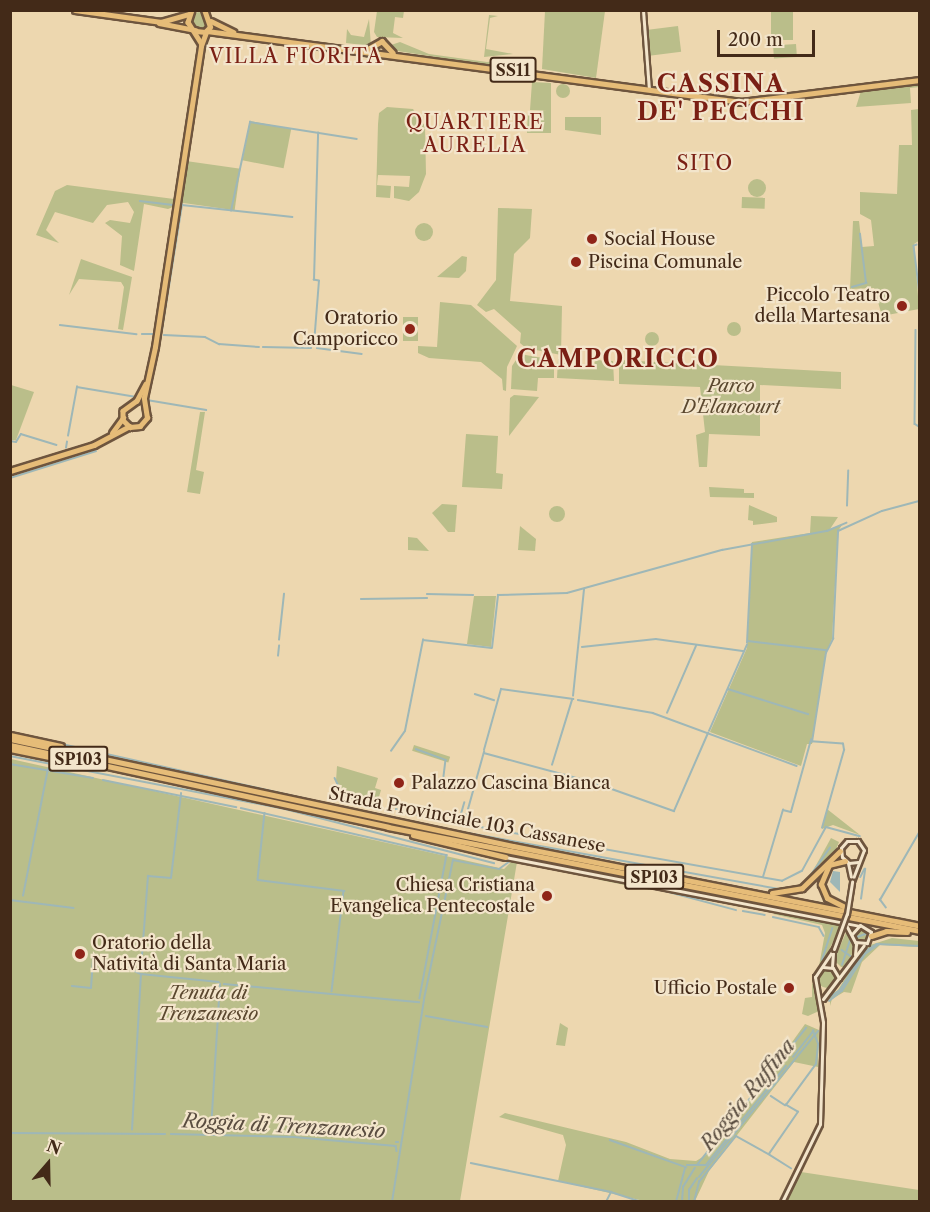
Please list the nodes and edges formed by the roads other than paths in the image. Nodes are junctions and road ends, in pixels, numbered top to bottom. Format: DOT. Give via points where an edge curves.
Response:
graph roads {
  1 [pos="75,10"];
  2 [pos="643,10"];
  3 [pos="205,11"];
  4 [pos="191,12"];
  5 [pos="144,20"];
  6 [pos="211,21"];
  7 [pos="195,30"];
  8 [pos="207,31"];
  9 [pos="245,34"];
  10 [pos="376,44"];
  11 [pos="201,46"];
  12 [pos="387,46"];
  13 [pos="364,51"];
  14 [pos="380,53"];
  15 [pos="395,55"];
  16 [pos="920,80"];
  17 [pos="649,89"];
  18 [pos="146,384"];
  19 [pos="135,403"];
  20 [pos="144,407"];
  21 [pos="123,418"];
  22 [pos="129,426"];
  23 [pos="106,439"];
  24 [pos="10,471"];
  25 [pos="10,737"];
  26 [pos="10,745"];
  27 [pos="10,750"];
  28 [pos="146,774"];
  29 [pos="388,826"];
  30 [pos="840,851"];
  31 [pos="505,857"];
  32 [pos="846,861"];
  33 [pos="858,862"];
  34 [pos="659,872"];
  35 [pos="852,881"];
  36 [pos="844,922"];
  37 [pos="920,925"];
  38 [pos="859,926"];
  39 [pos="920,933"];
  40 [pos="852,934"];
  41 [pos="871,936"];
  42 [pos="855,942"];
  43 [pos="865,944"];
  44 [pos="834,949"];
  45 [pos="855,957"];
  46 [pos="822,967"];
  47 [pos="847,968"];
  48 [pos="835,969"];
  49 [pos="838,980"];
  50 [pos="819,987"];
  51 [pos="830,990"];
  52 [pos="822,1004"];
  53 [pos="782,1202"];
  1 -- 5 [label="main road, SS11"];
  2 -- 17 [label="street"];
  3 -- 6 [label="main road"];
  4 -- 5 [label="main road, SS11" via="168,21"];
  4 -- 7 [label="main road, SS11" via="188,23"];
  5 -- 7 [label="main road, SS11"];
  6 -- 8 [label="main road"];
  6 -- 9 [label="main road, SS11"];
  7 -- 8 [label="main road, SS11"];
  7 -- 11 [label="main road"];
  8 -- 9 [label="main road, SS11"];
  8 -- 11 [label="main road"];
  9 -- 13 [label="main road, SS11"];
  10 -- 12 [label="main road" via="383,41"];
  10 -- 13 [label="main road"];
  10 -- 14 [label="main road"];
  11 -- 18 [label="main road"];
  12 -- 14 [label="main road"];
  12 -- 15 [label="main road"];
  13 -- 14 [label="main road, SS11"];
  14 -- 15 [label="main road, SS11"];
  15 -- 17 [label="main road, SS11"];
  16 -- 17 [label="main road, SS11" via="752,102"];
  18 -- 19 [label="main road"];
  18 -- 20 [label="main road"];
  19 -- 20 [label="main road"];
  19 -- 21 [label="main road" via="125,408"];
  20 -- 22 [label="main road" via="145,423"];
  21 -- 22 [label="main road"];
  21 -- 23 [label="main road"];
  22 -- 23 [label="main road"];
  23 -- 24 [label="main road"];
  25 -- 34 [label="highway, Strada Provinciale 103 Cassanese / SP103" via="480,839"];
  26 -- 28 [label="highway, Strada Provinciale 103 Cassanese / SP103"];
  27 -- 28 [label="highway, SP103"];
  28 -- 29 [label="highway, Strada Provinciale 103 Cassanese / SP103"];
  29 -- 31 [label="highway, SP103"];
  29 -- 39 [label="highway, Strada Provinciale 103 Cassanese / SP103"];
  30 -- 32 [label="street"];
  30 -- 33 [label="street" via="847,841 859,841 864,852"];
  30 -- 34 [label="highway, SP103" via="806,885 790,893"];
  31 -- 36 [label="street, SP103"];
  32 -- 33 [label="street"];
  32 -- 35 [label="street"];
  32 -- 37 [label="highway, SP103" via="833,862 823,873 821,887 828,899"];
  33 -- 35 [label="street"];
  34 -- 37 [label="highway, Strada Provinciale 103 Cassanese / SP103"];
  35 -- 44 [label="street, bridge" via="847,914"];
  36 -- 38 [label="street"];
  36 -- 40 [label="street"];
  38 -- 40 [label="street"];
  38 -- 41 [label="street" via="868,928"];
  39 -- 41 [label="highway, SP103" via="890,930"];
  40 -- 42 [label="street"];
  41 -- 43 [label="street"];
  42 -- 43 [label="street"];
  42 -- 45 [label="street"];
  43 -- 45 [label="street"];
  44 -- 46 [label="street"];
  44 -- 48 [label="street"];
  45 -- 47 [label="street"];
  46 -- 48 [label="street"];
  46 -- 50 [label="street" via="815,976"];
  47 -- 48 [label="street"];
  47 -- 49 [label="street"];
  48 -- 49 [label="street"];
  49 -- 51 [label="street"];
  50 -- 51 [label="street"];
  50 -- 52 [label="street"];
  51 -- 52 [label="street"];
  52 -- 53 [label="street" via="820,1124"];
}
